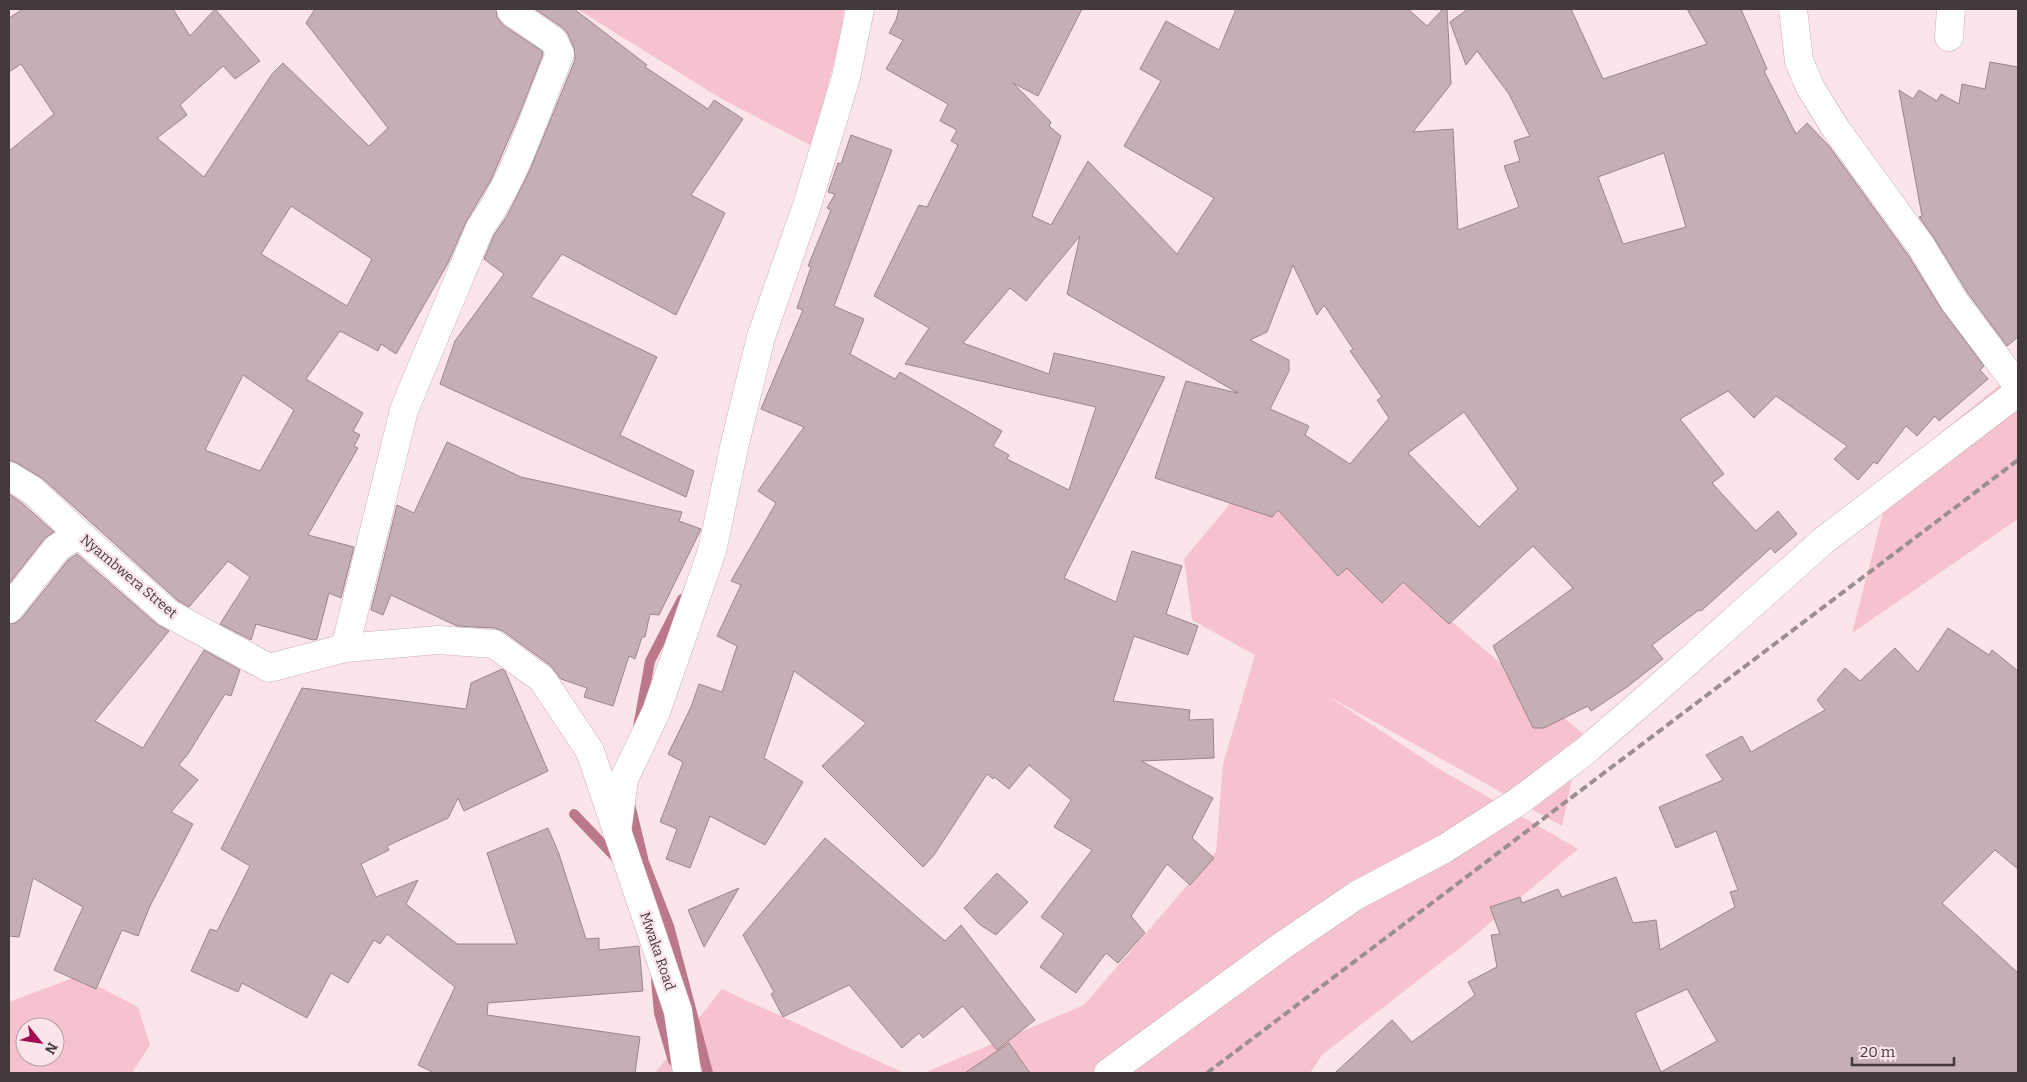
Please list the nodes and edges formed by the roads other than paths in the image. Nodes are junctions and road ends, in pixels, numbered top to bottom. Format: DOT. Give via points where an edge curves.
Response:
graph roads {
  1 [pos="511,9"];
  2 [pos="860,9"];
  3 [pos="1793,9"];
  4 [pos="1951,9"];
  5 [pos="1949,37"];
  6 [pos="2018,386"];
  7 [pos="2018,392"];
  8 [pos="9,476"];
  9 [pos="78,534"];
  10 [pos="9,609"];
  11 [pos="345,648"];
  12 [pos="617,832"];
  13 [pos="687,1073"];
  14 [pos="1108,1073"];
  1 -- 11 [label="street" via="554,41 560,54 497,204 480,228 404,410"];
  2 -- 12 [label="street" via="846,77 808,205 762,337 712,551 656,712 624,779"];
  3 -- 6 [label="street" via="1799,61 1810,87 1836,129 1921,246 1954,301"];
  4 -- 5 [label="street"];
  7 -- 14 [label="street" via="1823,541 1584,752 1519,801 1444,850 1357,895"];
  8 -- 9 [label="street, Nyambwera Street" via="32,490"];
  9 -- 10 [label="street" via="57,548"];
  9 -- 11 [label="street, Nyambwera Street" via="168,612 269,668"];
  11 -- 12 [label="street, Nyambwera Street" via="438,640 494,644 542,679 590,751"];
  12 -- 13 [label="street, Mwaka Road" via="678,1011"];
}
